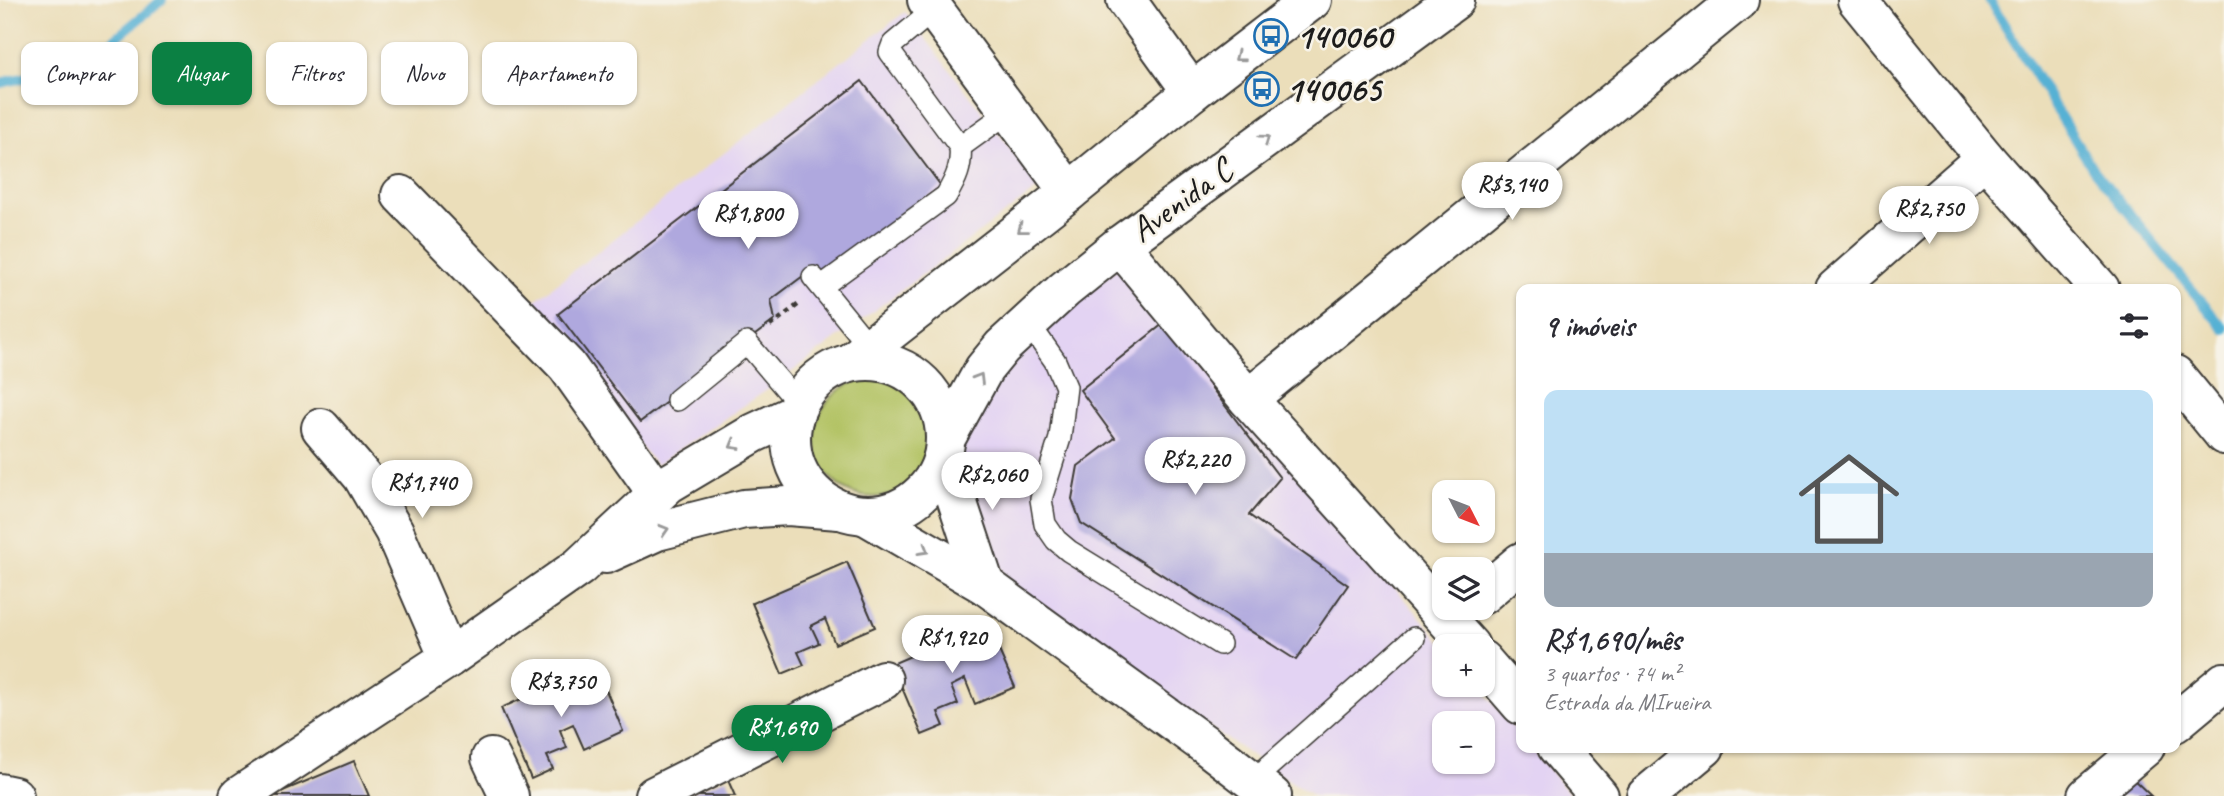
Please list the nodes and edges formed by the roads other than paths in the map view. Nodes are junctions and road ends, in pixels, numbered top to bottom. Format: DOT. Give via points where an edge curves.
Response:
graph roads {
  1 [pos="1126,0"];
  2 [pos="1312,0"];
  3 [pos="1455,0"];
  4 [pos="1739,0"];
  5 [pos="1857,0"];
  6 [pos="931,5"];
  7 [pos="1192,92"];
  8 [pos="1010,111"];
  9 [pos="960,147"];
  10 [pos="1985,158"];
  11 [pos="1069,192"];
  12 [pos="401,195"];
  13 [pos="1120,244"];
  14 [pos="1841,284"];
  15 [pos="2096,284"];
  16 [pos="1032,329"];
  17 [pos="860,354"];
  18 [pos="2181,382"];
  19 [pos="1248,399"];
  20 [pos="677,400"];
  21 [pos="797,409"];
  22 [pos="321,428"];
  23 [pos="2224,435"];
  24 [pos="945,448"];
  25 [pos="657,493"];
  26 [pos="852,512"];
  27 [pos="1516,566"];
  28 [pos="579,567"];
  29 [pos="1495,584"];
  30 [pos="985,585"];
  31 [pos="1463,625"];
  32 [pos="1414,638"];
  33 [pos="1220,644"];
  34 [pos="449,658"];
  35 [pos="1495,675"];
  36 [pos="883,680"];
  37 [pos="2224,682"];
  38 [pos="1516,699"];
  39 [pos="2181,718"];
  40 [pos="1562,753"];
  41 [pos="1698,753"];
  42 [pos="2139,753"];
  43 [pos="491,758"];
  44 [pos="1265,782"];
  45 [pos="0,793"];
  46 [pos="14,796"];
  47 [pos="239,796"];
  48 [pos="509,796"];
  49 [pos="654,796"];
  50 [pos="1599,796"];
  51 [pos="1646,796"];
  52 [pos="2087,796"];
  1 -- 7 [label="street"];
  2 -- 7 [label="street, one-way"];
  13 -- 3 [label="street, Avenida C, one-way"];
  4 -- 19 [label="street"];
  5 -- 10 [label="street"];
  6 -- 8 [label="street"];
  6 -- 9 [label="lane" via="892,44 890,52"];
  7 -- 11 [label="street"];
  8 -- 9 [label="lane"];
  8 -- 11 [label="street"];
  9 -- 17 [label="lane" via="962,163 946,196 818,281"];
  10 -- 14 [label="street"];
  10 -- 15 [label="street"];
  11 -- 17 [label="street, one-way"];
  12 -- 25 [label="street" via="567,366"];
  13 -- 16 [label="street, Avenida C" via="1064,290"];
  13 -- 19 [label="street"];
  24 -- 16 [label="street, Avenida C, one-way" via="984,369 1002,348"];
  16 -- 33 [label="lane" via="1055,361 1066,387 1060,438 1041,499 1045,524 1069,551"];
  17 -- 21 [label="street" via="822,376"];
  17 -- 24 [label="street" via="908,371 924,384 944,418"];
  18 -- 23 [label="street"];
  19 -- 31 [label="street"];
  20 -- 21 [label="lane" via="747,343"];
  21 -- 25 [label="street, one-way"];
  21 -- 26 [label="street" via="791,437 794,460 804,481 819,498"];
  22 -- 34 [label="street" via="362,476 394,531"];
  24 -- 26 [label="street" via="932,481 914,500 891,512"];
  24 -- 30 [label="street"];
  25 -- 28 [label="street"];
  28 -- 26 [label="street, one-way" via="657,531 744,509 788,506"];
  26 -- 30 [label="street, one-way"];
  27 -- 29 [label="street"];
  28 -- 34 [label="street"];
  30 -- 44 [label="street"];
  32 -- 44 [label="lane"];
  34 -- 47 [label="street"];
  35 -- 38 [label="street"];
  36 -- 49 [label="street"];
  37 -- 39 [label="street"];
  40 -- 50 [label="street"];
  41 -- 51 [label="street"];
  42 -- 52 [label="street"];
  43 -- 48 [label="street"];
  45 -- 46 [label="street"];
}
